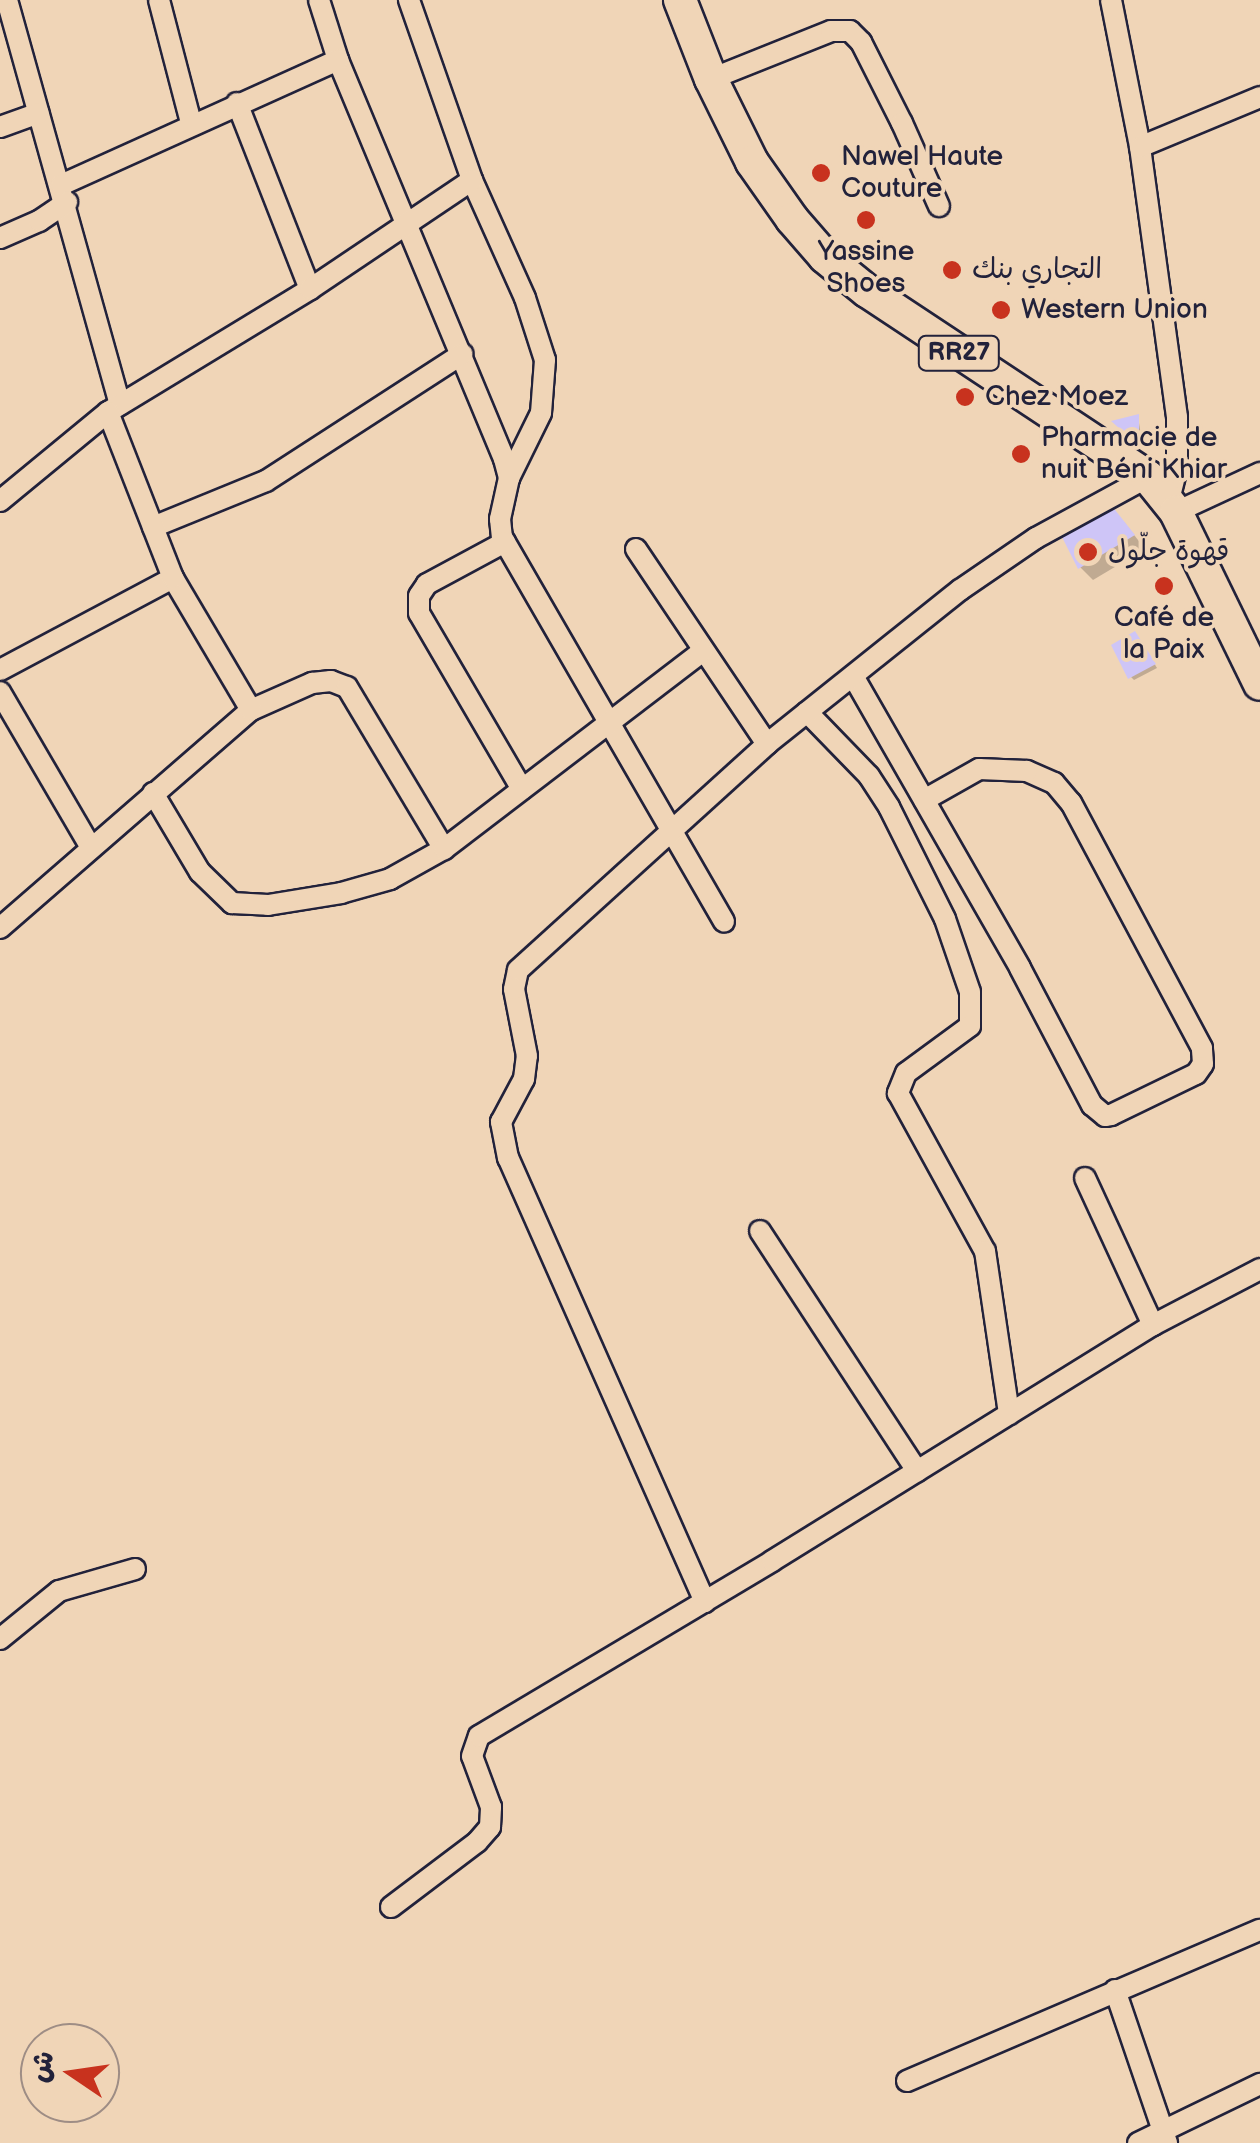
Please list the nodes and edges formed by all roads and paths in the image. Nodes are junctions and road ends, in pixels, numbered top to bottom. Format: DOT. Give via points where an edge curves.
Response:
graph roads {
  1 [pos="8,0"];
  2 [pos="159,0"];
  3 [pos="319,0"];
  4 [pos="409,0"];
  5 [pos="680,0"];
  6 [pos="1110,0"];
  7 [pos="338,60"];
  8 [pos="711,80"];
  9 [pos="1260,97"];
  10 [pos="237,102"];
  11 [pos="39,113"];
  12 [pos="191,122"];
  13 [pos="0,126"];
  14 [pos="1140,147"];
  15 [pos="472,180"];
  16 [pos="64,193"];
  17 [pos="939,206"];
  18 [pos="407,223"];
  19 [pos="0,238"];
  20 [pos="310,289"];
  21 [pos="462,354"];
  22 [pos="114,408"];
  23 [pos="1260,472"];
  24 [pos="509,478"];
  25 [pos="1164,497"];
  26 [pos="0,502"];
  27 [pos="153,527"];
  28 [pos="505,542"];
  29 [pos="636,549"];
  30 [pos="173,578"];
  31 [pos="702,652"];
  32 [pos="0,670"];
  33 [pos="853,676"];
  34 [pos="1260,684"];
  35 [pos="0,692"];
  36 [pos="250,710"];
  37 [pos="807,712"];
  38 [pos="610,726"];
  39 [pos="768,744"];
  40 [pos="522,788"];
  41 [pos="152,793"];
  42 [pos="924,800"];
  43 [pos="670,835"];
  44 [pos="90,846"];
  45 [pos="444,849"];
  46 [pos="724,921"];
  47 [pos="0,928"];
  48 [pos="1085,1178"];
  49 [pos="760,1231"];
  50 [pos="1260,1269"];
  51 [pos="1152,1325"];
  52 [pos="1009,1414"];
  53 [pos="917,1471"];
  54 [pos="134,1569"];
  55 [pos="705,1602"];
  56 [pos="0,1638"];
  57 [pos="391,1906"];
  58 [pos="1260,1930"];
  59 [pos="1115,1990"];
  60 [pos="907,2081"];
  61 [pos="1260,2084"];
  62 [pos="1165,2138"];
  63 [pos="1138,2143"];
  1 -- 11 [label="street"];
  2 -- 12 [label="street"];
  3 -- 7 [label="street"];
  4 -- 15 [label="street"];
  5 -- 8 [label="main road, RR27"];
  6 -- 14 [label="street"];
  7 -- 10 [label="street"];
  7 -- 18 [label="street"];
  8 -- 17 [label="street" via="831,31 850,31"];
  8 -- 25 [label="main road, RR27" via="771,192 825,256 867,292"];
  9 -- 14 [label="street"];
  10 -- 12 [label="street"];
  10 -- 20 [label="street"];
  11 -- 13 [label="street"];
  11 -- 16 [label="street"];
  12 -- 16 [label="street"];
  14 -- 25 [label="street" via="1177,416 1177,468"];
  15 -- 18 [label="street"];
  15 -- 24 [label="street" via="524,298 547,376 541,413"];
  16 -- 19 [label="street" via="39,221"];
  16 -- 22 [label="street"];
  18 -- 20 [label="street"];
  18 -- 21 [label="street"];
  20 -- 22 [label="street"];
  21 -- 24 [label="street"];
  21 -- 27 [label="street" via="266,481"];
  22 -- 26 [label="street"];
  22 -- 27 [label="street"];
  23 -- 25 [label="street"];
  24 -- 28 [label="street" via="499,529"];
  25 -- 33 [label="street" via="987,570"];
  25 -- 34 [label="main road"];
  27 -- 30 [label="street"];
  28 -- 38 [label="street"];
  28 -- 40 [label="street" via="427,584 419,614"];
  29 -- 31 [label="street"];
  30 -- 32 [label="street"];
  30 -- 36 [label="street"];
  31 -- 38 [label="street"];
  31 -- 39 [label="street"];
  33 -- 37 [label="street"];
  33 -- 42 [label="street"];
  35 -- 44 [label="street"];
  36 -- 41 [label="street"];
  36 -- 45 [label="street" via="312,683 347,688"];
  37 -- 39 [label="street"];
  37 -- 52 [label="street" via="889,806 945,918 967,982 970,1026 906,1073 898,1093 985,1251"];
  38 -- 40 [label="street"];
  38 -- 43 [label="street"];
  39 -- 43 [label="street"];
  40 -- 45 [label="street"];
  41 -- 44 [label="street"];
  41 -- 45 [label="street" via="200,872 232,903 268,905 341,893 390,879"];
  42 -- 42 [label="street" via="1098,1112 1112,1115 1196,1074 1204,1064 1202,1048 1063,792 1027,772 989,768"];
  43 -- 46 [label="street"];
  43 -- 55 [label="street" via="518,970 514,989 526,1068 502,1128 515,1174"];
  44 -- 47 [label="street"];
  48 -- 51 [label="street"];
  49 -- 53 [label="street"];
  50 -- 51 [label="street"];
  51 -- 52 [label="street"];
  52 -- 53 [label="street"];
  53 -- 55 [label="street"];
  54 -- 56 [label="street" via="59,1592"];
  55 -- 57 [label="street" via="474,1740 490,1826"];
  58 -- 59 [label="street"];
  59 -- 60 [label="street"];
  59 -- 62 [label="street"];
  61 -- 62 [label="street"];
  62 -- 63 [label="street"];
}
